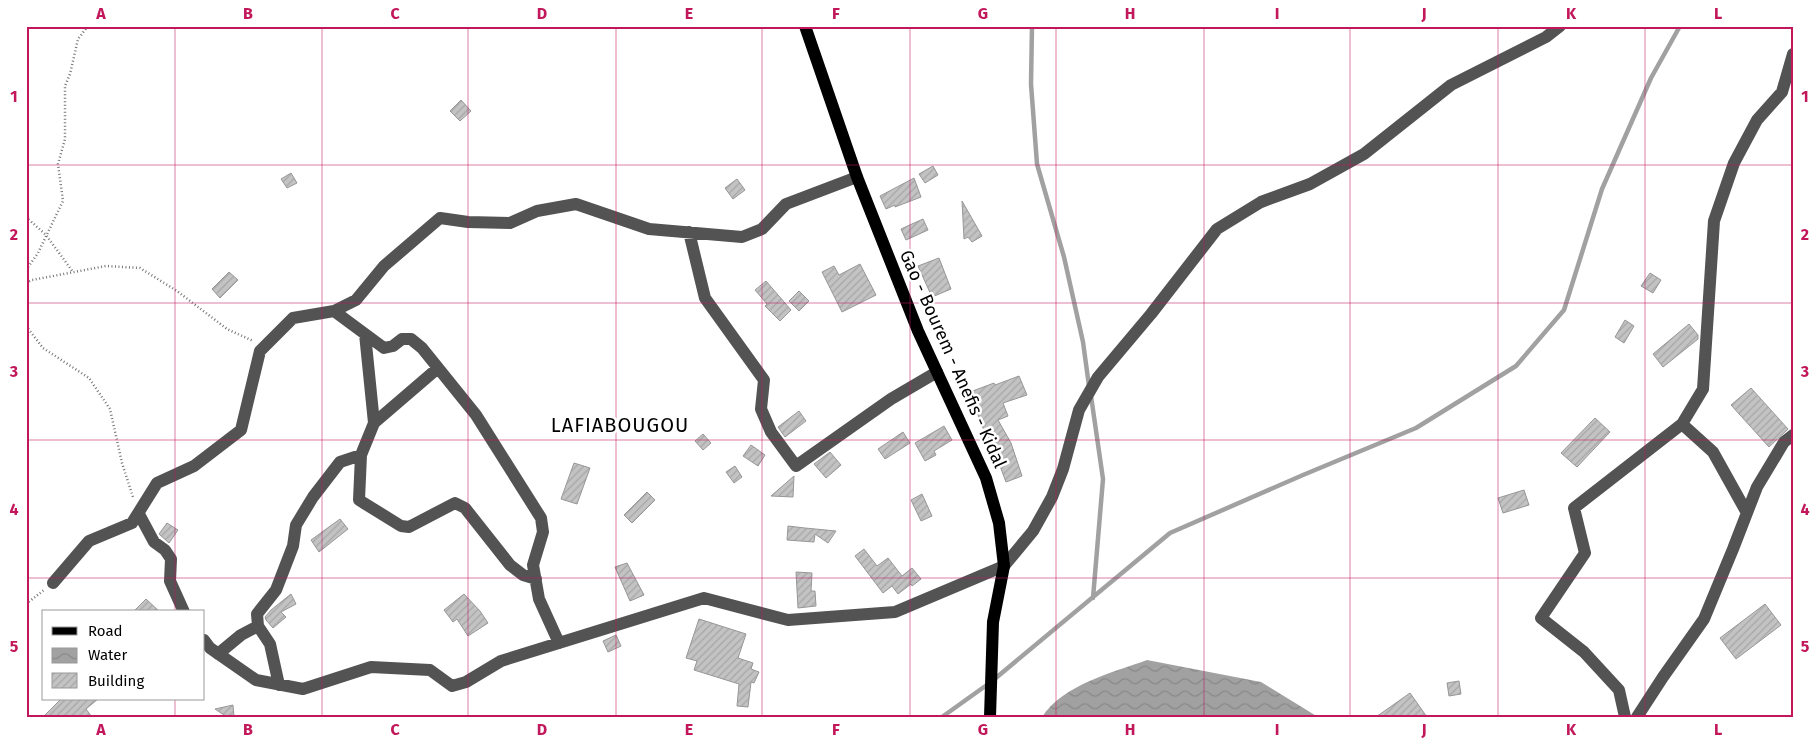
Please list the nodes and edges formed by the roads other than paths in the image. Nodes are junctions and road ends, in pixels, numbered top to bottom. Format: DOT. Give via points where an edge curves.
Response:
graph roads {
  1 [pos="805,26"];
  2 [pos="1560,26"];
  3 [pos="1793,54"];
  4 [pos="856,178"];
  5 [pos="689,232"];
  6 [pos="334,311"];
  7 [pos="365,334"];
  8 [pos="438,368"];
  9 [pos="937,372"];
  10 [pos="374,423"];
  11 [pos="1682,424"];
  12 [pos="1793,435"];
  13 [pos="361,455"];
  14 [pos="139,514"];
  15 [pos="1747,514"];
  16 [pos="1004,566"];
  17 [pos="536,579"];
  18 [pos="53,584"];
  19 [pos="183,610"];
  20 [pos="258,626"];
  21 [pos="205,641"];
  22 [pos="559,643"];
  23 [pos="218,654"];
  24 [pos="279,685"];
  25 [pos="990,717"];
  26 [pos="1625,717"];
  27 [pos="1637,717"];
  1 -- 4 [label="main road, Gao - Bourem - Anefis - Kidal"];
  2 -- 16 [label="street" via="1546,37 1451,85 1364,154 1310,184 1261,202 1217,230 1098,377 1079,410 1063,470 1052,497 1033,531"];
  3 -- 11 [label="street" via="1782,92 1757,120 1734,163 1714,222 1703,389"];
  4 -- 5 [label="street" via="786,204 762,229 742,237"];
  4 -- 9 [label="main road, Gao - Bourem - Anefis - Kidal"];
  5 -- 6 [label="street" via="649,229 576,204 537,211 510,223 440,218 384,266 356,300"];
  5 -- 9 [label="street" via="705,298 764,380 761,409 771,432 796,466 891,399"];
  6 -- 7 [label="street"];
  6 -- 14 [label="street" via="293,318 260,351 241,430 194,466 157,483"];
  7 -- 8 [label="street" via="384,348 402,339 411,339"];
  7 -- 10 [label="street"];
  8 -- 10 [label="street"];
  8 -- 17 [label="street" via="476,414 541,518 543,532 533,565"];
  9 -- 16 [label="main road, Gao - Bourem - Anefis - Kidal" via="986,478 999,523"];
  10 -- 13 [label="street"];
  11 -- 15 [label="street" via="1713,452"];
  11 -- 26 [label="street" via="1574,508 1585,553 1541,618 1584,652 1619,690"];
  12 -- 15 [label="street" via="1784,442 1757,487"];
  13 -- 17 [label="street" via="359,500 401,526 409,527 455,503 465,508 510,565 523,575"];
  13 -- 20 [label="street" via="340,462 296,525 293,546 276,590 257,614"];
  14 -- 18 [label="street" via="132,523 89,541"];
  14 -- 19 [label="street" via="154,542 171,559 170,581"];
  15 -- 27 [label="street" via="1704,619"];
  16 -- 22 [label="street" via="895,612 788,620 704,598"];
  16 -- 25 [label="main road, Gao - Bourem - Anefis - Kidal" via="993,622"];
  17 -- 22 [label="street" via="539,599"];
  20 -- 23 [label="street"];
  20 -- 24 [label="street" via="270,644"];
  21 -- 23 [label="street"];
  22 -- 24 [label="street" via="501,661 466,682 452,686 430,670 371,667 303,689"];
  23 -- 24 [label="street" via="256,680"];
}
